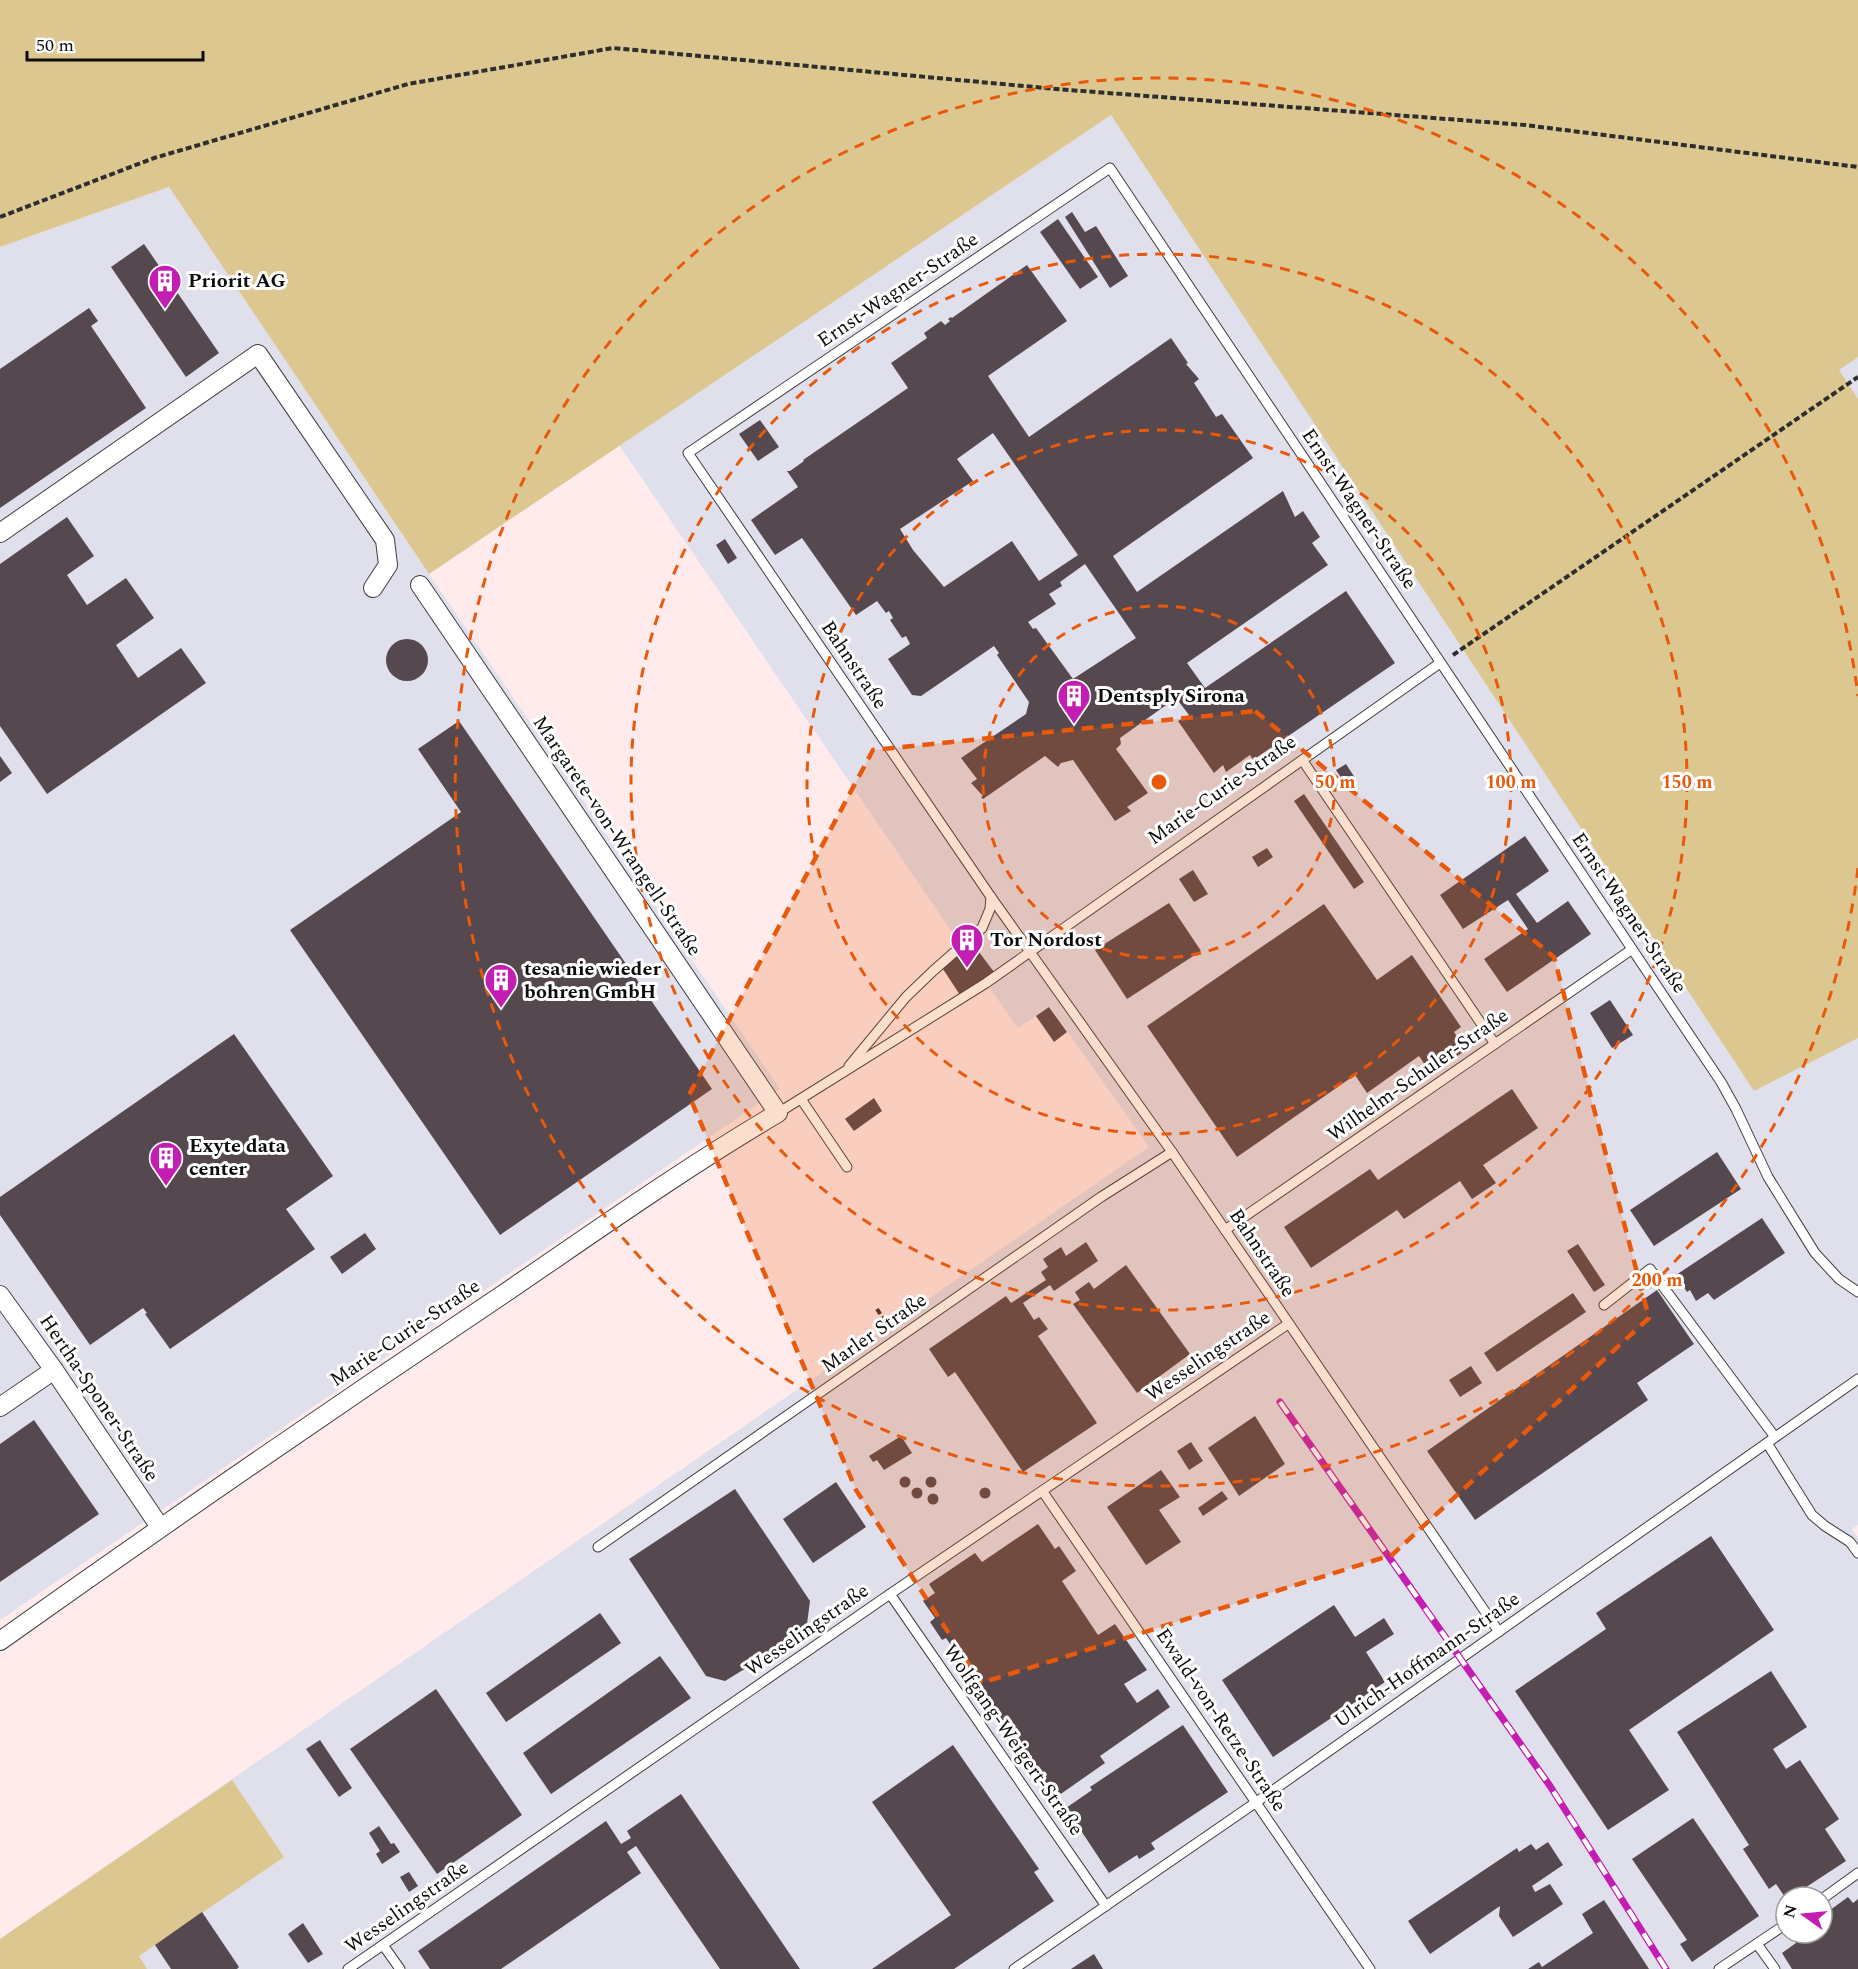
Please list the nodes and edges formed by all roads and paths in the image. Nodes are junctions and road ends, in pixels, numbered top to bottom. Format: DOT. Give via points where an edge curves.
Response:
graph roads {
  1 [pos="1858,167"];
  2 [pos="0,217"];
  3 [pos="1858,377"];
  4 [pos="688,453"];
  5 [pos="0,533"];
  6 [pos="420,585"];
  7 [pos="373,588"];
  8 [pos="1440,663"];
  9 [pos="1303,760"];
  10 [pos="991,897"];
  11 [pos="1631,950"];
  12 [pos="1031,953"];
  13 [pos="1495,1044"];
  14 [pos="843,1073"];
  15 [pos="801,1099"];
  16 [pos="778,1113"];
  17 [pos="1172,1152"];
  18 [pos="847,1167"];
  19 [pos="1225,1230"];
  20 [pos="1858,1292"];
  21 [pos="0,1295"];
  22 [pos="1604,1305"];
  23 [pos="877,1309"];
  24 [pos="1288,1324"];
  25 [pos="889,1326"];
  26 [pos="54,1370"];
  27 [pos="1858,1379"];
  28 [pos="0,1407"];
  29 [pos="1771,1440"];
  30 [pos="1043,1491"];
  31 [pos="160,1527"];
  32 [pos="598,1547"];
  33 [pos="1858,1553"];
  34 [pos="890,1594"];
  35 [pos="1499,1632"];
  36 [pos="0,1641"];
  37 [pos="1255,1803"];
  38 [pos="1858,1873"];
  39 [pos="1834,1890"];
  40 [pos="1106,1906"];
  41 [pos="1774,1932"];
  42 [pos="1757,1944"];
  43 [pos="383,1945"];
  44 [pos="348,1969"];
  45 [pos="400,1969"];
  46 [pos="1014,1969"];
  47 [pos="1370,1969"];
  48 [pos="1719,1969"];
  49 [pos="1775,1969"];
  1 -- 2 [label="path" via="1525,125 1056,89 614,48 408,84 154,158"];
  3 -- 8 [label="path"];
  4 -- 8 [label="lane, Ernst-Wagner-Straße" via="1110,168"];
  4 -- 10 [label="lane, Bahnstraße"];
  5 -- 7 [label="street" via="258,354 385,540 388,564"];
  6 -- 16 [label="street, Margarete-von-Wrangell-Straße"];
  8 -- 9 [label="lane, Marie-Curie-Straße"];
  8 -- 11 [label="lane, Ernst-Wagner-Straße"];
  9 -- 12 [label="lane, Marie-Curie-Straße"];
  9 -- 13 [label="lane"];
  10 -- 12 [label="lane, Bahnstraße"];
  10 -- 14 [label="lane" via="982,928 906,997"];
  11 -- 13 [label="lane, Wilhelm-Schuler-Straße"];
  11 -- 20 [label="lane, Ernst-Wagner-Straße" via="1720,1082 1768,1177 1815,1253 1839,1279"];
  12 -- 14 [label="lane, Marie-Curie-Straße"];
  12 -- 17 [label="lane, Bahnstraße"];
  13 -- 19 [label="lane, Wilhelm-Schuler-Straße"];
  14 -- 15 [label="lane, Marie-Curie-Straße"];
  15 -- 16 [label="lane, Marie-Curie-Straße"];
  15 -- 18 [label="lane"];
  16 -- 31 [label="street, Marie-Curie-Straße" via="608,1223"];
  17 -- 19 [label="lane, Bahnstraße"];
  17 -- 32 [label="lane, Marler Straße" via="1091,1204"];
  19 -- 24 [label="lane, Bahnstraße"];
  21 -- 26 [label="street, Hertha-Sponer-Straße"];
  22 -- 29 [label="lane" via="1650,1269"];
  23 -- 25 [label="path"];
  24 -- 30 [label="lane, Wesselingstraße"];
  24 -- 35 [label="lane, Bahnstraße"];
  26 -- 28 [label="street"];
  26 -- 31 [label="street, Hertha-Sponer-Straße"];
  27 -- 29 [label="lane, Ulrich-Hoffmann-Straße"];
  29 -- 33 [label="lane" via="1812,1515 1850,1542"];
  29 -- 35 [label="lane, Ulrich-Hoffmann-Straße"];
  30 -- 34 [label="lane, Wesselingstraße"];
  30 -- 37 [label="lane, Ewald-von-Retze-Straße"];
  31 -- 36 [label="street, Marie-Curie-Straße"];
  34 -- 40 [label="lane, Wolfgang-Weigert-Straße"];
  34 -- 43 [label="lane, Wesselingstraße"];
  35 -- 37 [label="lane, Ulrich-Hoffmann-Straße"];
  37 -- 40 [label="lane, Ulrich-Hoffmann-Straße"];
  37 -- 47 [label="lane, Ewald-von-Retze-Straße"];
  38 -- 39 [label="lane"];
  40 -- 46 [label="lane, Ulrich-Hoffmann-Straße"];
  41 -- 42 [label="lane"];
  42 -- 48 [label="lane"];
  42 -- 49 [label="lane"];
  43 -- 44 [label="lane, Wesselingstraße"];
  43 -- 45 [label="lane"];
}
